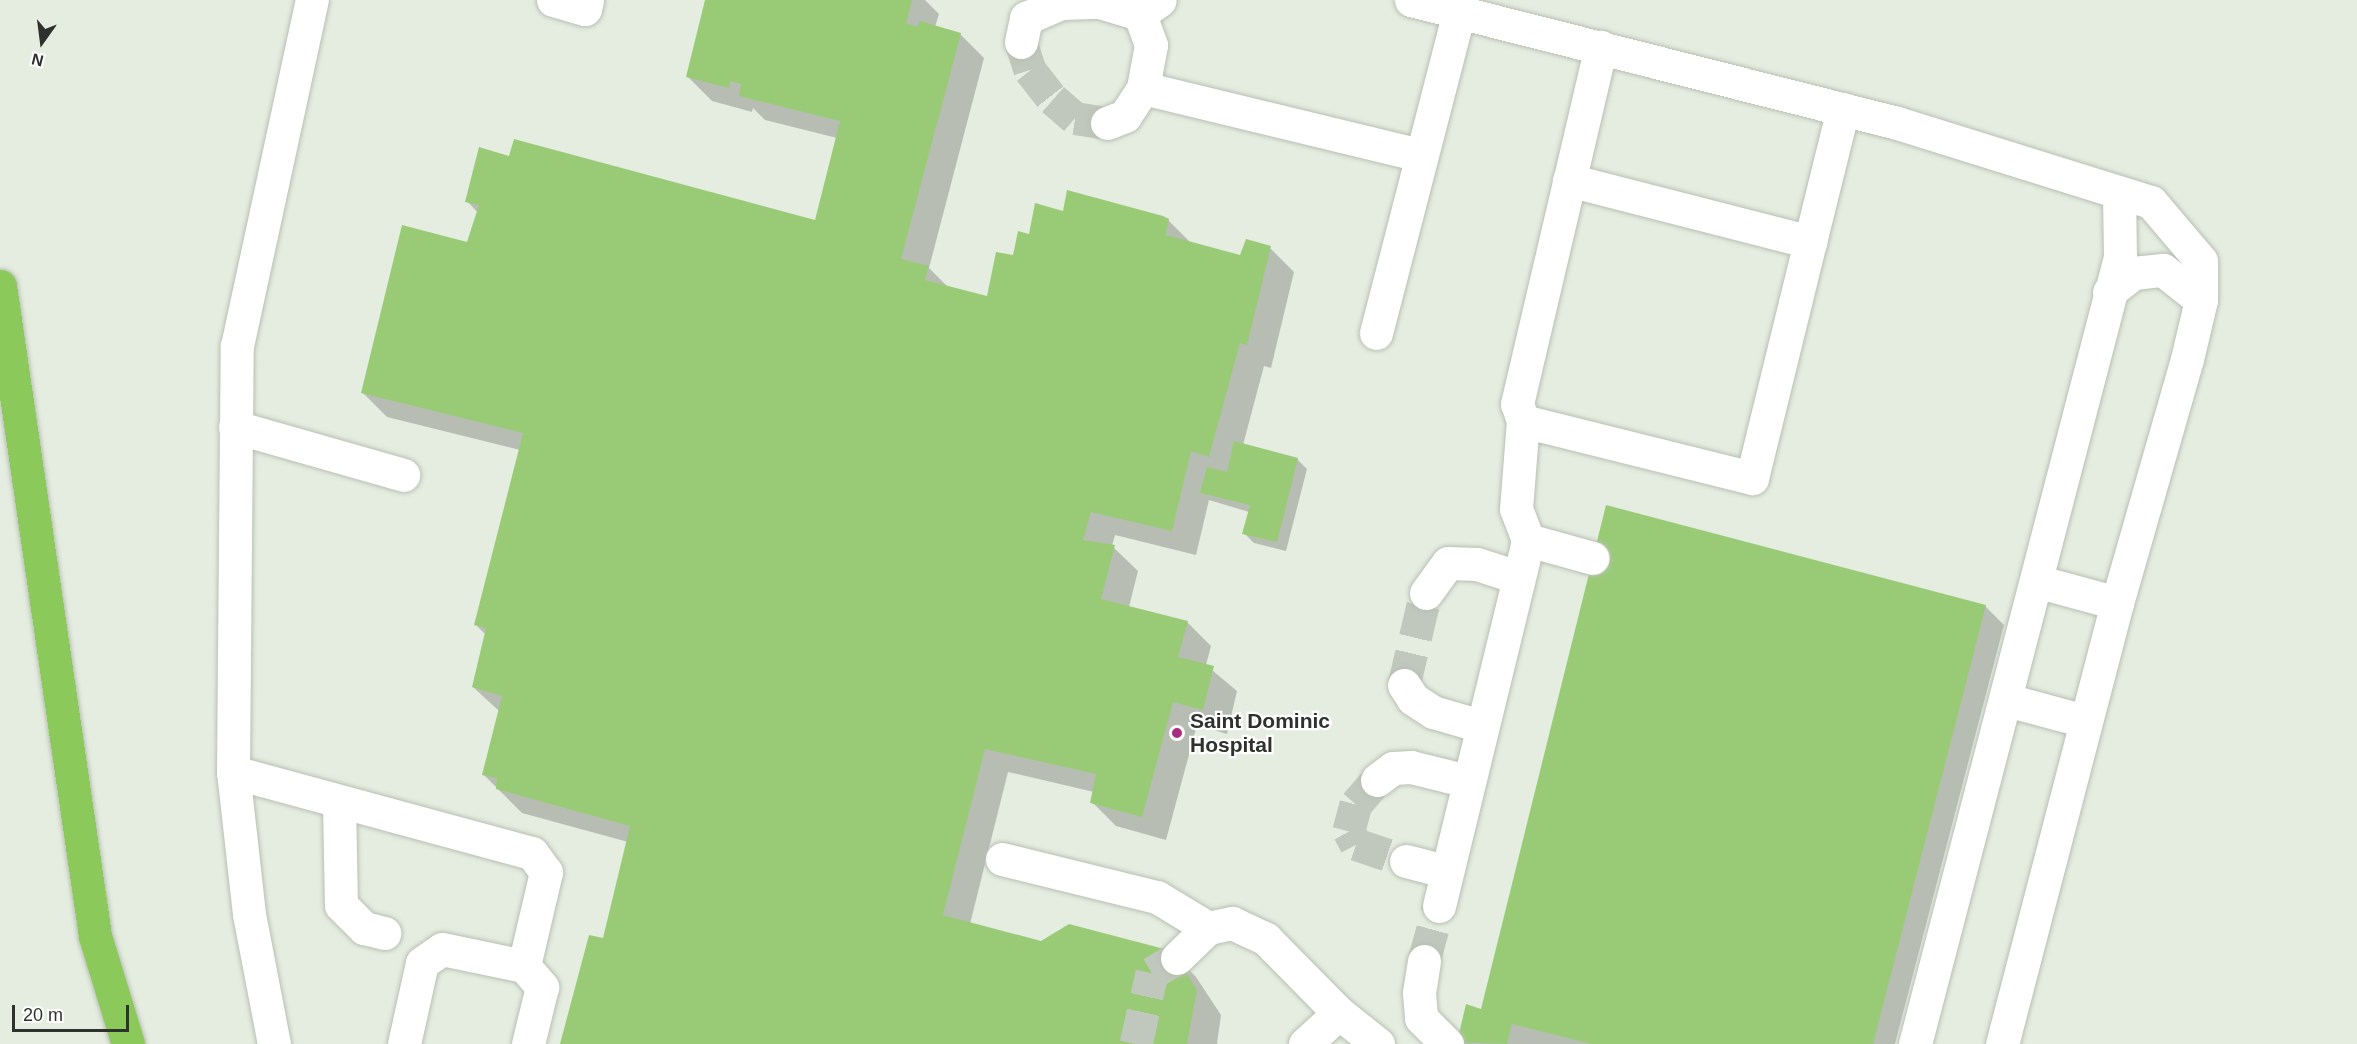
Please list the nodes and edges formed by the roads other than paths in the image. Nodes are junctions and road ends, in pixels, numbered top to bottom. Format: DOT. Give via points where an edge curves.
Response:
graph roads {
  1 [pos="312,0"];
  2 [pos="553,0"];
  3 [pos="587,0"];
  4 [pos="1411,0"];
  5 [pos="1150,7"];
  6 [pos="1459,11"];
  7 [pos="1021,42"];
  8 [pos="1601,47"];
  9 [pos="1143,88"];
  10 [pos="1843,109"];
  11 [pos="1107,123"];
  12 [pos="1421,154"];
  13 [pos="1569,180"];
  14 [pos="2119,193"];
  15 [pos="1810,242"];
  16 [pos="0,286"];
  17 [pos="2109,292"];
  18 [pos="2201,300"];
  19 [pos="1376,333"];
  20 [pos="1523,421"];
  21 [pos="235,427"];
  22 [pos="403,475"];
  23 [pos="1528,540"];
  24 [pos="1593,558"];
  25 [pos="1517,578"];
  26 [pos="2036,581"];
  27 [pos="1426,593"];
  28 [pos="2117,603"];
  29 [pos="1404,685"];
  30 [pos="2007,700"];
  31 [pos="2085,721"];
  32 [pos="1481,726"];
  33 [pos="233,772"];
  34 [pos="1377,780"];
  35 [pos="1467,781"];
  36 [pos="339,803"];
  37 [pos="1002,859"];
  38 [pos="1406,861"];
  39 [pos="1445,871"];
  40 [pos="1439,906"];
  41 [pos="1208,928"];
  42 [pos="384,933"];
  43 [pos="1177,958"];
  44 [pos="1424,961"];
  45 [pos="524,966"];
  46 [pos="1339,1013"];
  47 [pos="128,1044"];
  48 [pos="274,1044"];
  49 [pos="404,1044"];
  50 [pos="528,1044"];
  51 [pos="1305,1044"];
  52 [pos="1378,1044"];
  53 [pos="1447,1044"];
  54 [pos="1915,1044"];
  55 [pos="2002,1044"];
  1 -- 21 [label="lane" via="237,346"];
  2 -- 3 [label="lane" via="585,9"];
  4 -- 6 [label="lane"];
  5 -- 7 [label="lane" via="1062,3 1026,18"];
  5 -- 9 [label="lane" via="1151,45"];
  6 -- 8 [label="lane"];
  6 -- 12 [label="lane"];
  8 -- 10 [label="lane"];
  8 -- 13 [label="lane"];
  9 -- 11 [label="lane" via="1125,116"];
  9 -- 12 [label="lane"];
  10 -- 14 [label="lane"];
  10 -- 15 [label="lane"];
  12 -- 19 [label="lane"];
  13 -- 15 [label="lane"];
  13 -- 20 [label="lane" via="1517,404"];
  14 -- 17 [label="lane" via="2120,257"];
  14 -- 18 [label="lane" via="2151,202 2201,261"];
  15 -- 20 [label="lane" via="1752,478"];
  16 -- 47 [label="highway" via="95,936"];
  17 -- 18 [label="lane" via="2133,273 2163,270"];
  17 -- 26 [label="lane"];
  18 -- 28 [label="lane"];
  20 -- 23 [label="lane" via="1516,509"];
  21 -- 22 [label="lane"];
  21 -- 33 [label="lane" via="237,696"];
  23 -- 24 [label="lane"];
  23 -- 25 [label="lane"];
  25 -- 27 [label="lane" via="1478,564 1448,564"];
  25 -- 32 [label="lane"];
  26 -- 28 [label="lane"];
  26 -- 30 [label="lane"];
  28 -- 31 [label="lane"];
  29 -- 32 [label="lane" via="1413,699 1433,712"];
  30 -- 31 [label="lane"];
  30 -- 54 [label="lane"];
  31 -- 55 [label="lane"];
  32 -- 35 [label="lane"];
  33 -- 36 [label="lane"];
  33 -- 48 [label="lane" via="249,914"];
  34 -- 35 [label="lane" via="1393,768 1411,767"];
  35 -- 39 [label="lane"];
  36 -- 42 [label="lane" via="341,905 364,928"];
  36 -- 45 [label="lane" via="532,853 546,872"];
  37 -- 41 [label="lane" via="1157,897"];
  38 -- 39 [label="lane"];
  39 -- 40 [label="lane"];
  41 -- 43 [label="lane"];
  41 -- 46 [label="lane" via="1232,923 1266,939"];
  44 -- 53 [label="lane" via="1419,993 1421,1018"];
  45 -- 49 [label="lane" via="442,949 422,963"];
  45 -- 50 [label="lane" via="542,987"];
  46 -- 51 [label="lane"];
  46 -- 52 [label="lane"];
}
